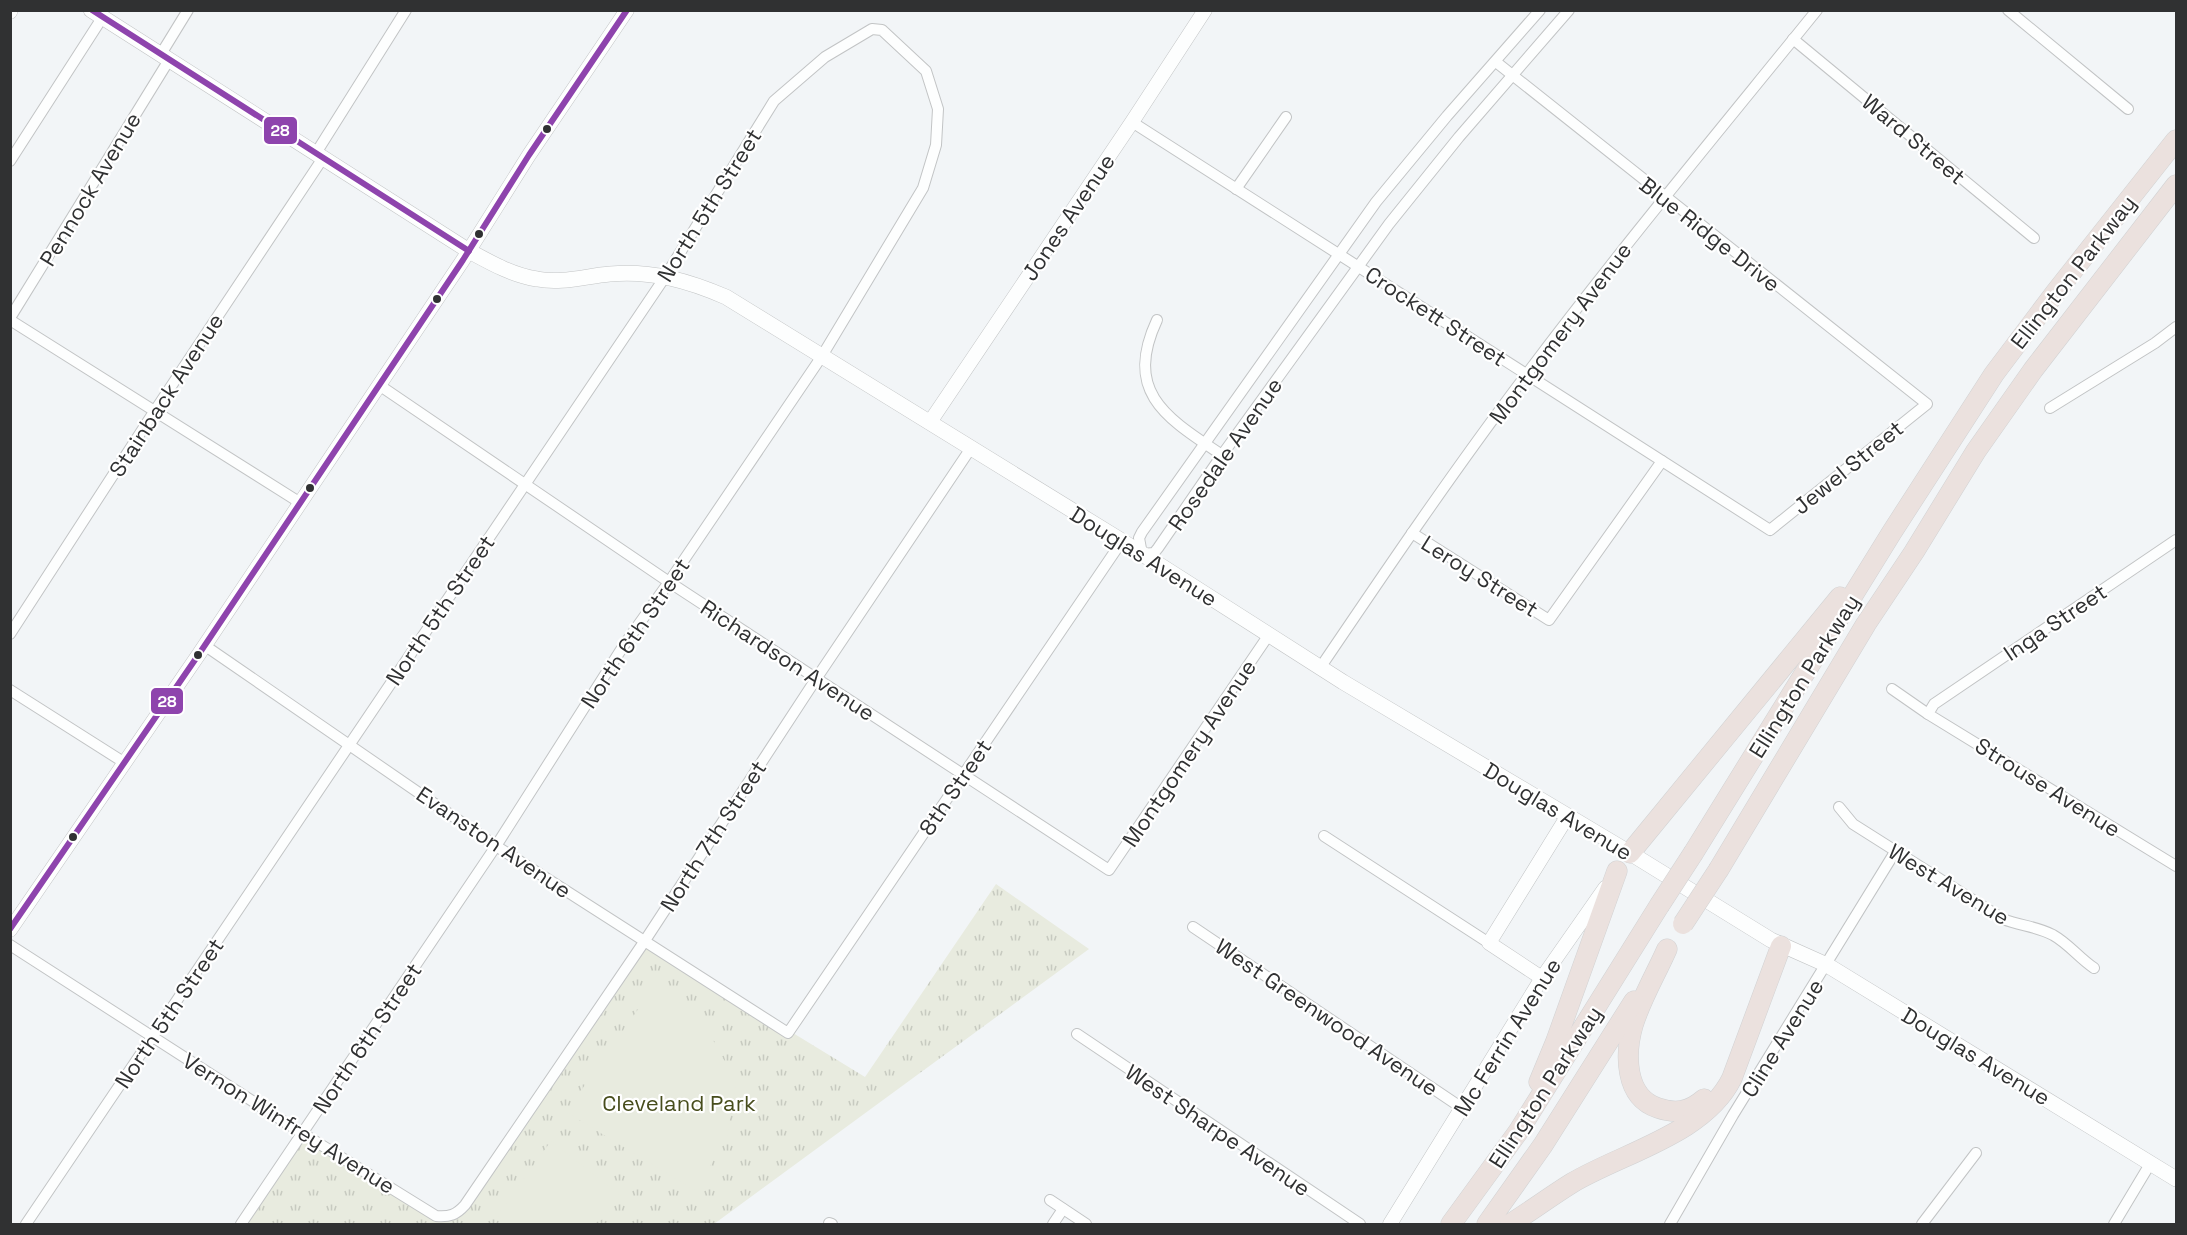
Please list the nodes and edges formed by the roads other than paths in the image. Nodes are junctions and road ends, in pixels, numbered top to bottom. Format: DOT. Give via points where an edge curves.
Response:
graph roads {
  1 [pos="188,10"];
  2 [pos="406,10"];
  3 [pos="627,10"];
  4 [pos="1204,10"];
  5 [pos="1540,10"];
  6 [pos="1569,10"];
  7 [pos="1817,10"];
  8 [pos="2008,10"];
  9 [pos="97,14"];
  10 [pos="882,30"];
  11 [pos="1793,39"];
  12 [pos="165,57"];
  13 [pos="1496,62"];
  14 [pos="1511,75"];
  15 [pos="2128,109"];
  16 [pos="1286,117"];
  17 [pos="1132,122"];
  18 [pos="2176,141"];
  19 [pos="319,155"];
  20 [pos="10,161"];
  21 [pos="2176,185"];
  22 [pos="1236,189"];
  23 [pos="1664,198"];
  24 [pos="2034,238"];
  25 [pos="469,251"];
  26 [pos="1340,254"];
  27 [pos="1359,266"];
  28 [pos="665,277"];
  29 [pos="10,319"];
  30 [pos="1157,320"];
  31 [pos="2176,327"];
  32 [pos="822,356"];
  33 [pos="1526,375"];
  34 [pos="379,385"];
  35 [pos="1927,404"];
  36 [pos="2049,408"];
  37 [pos="155,410"];
  38 [pos="930,422"];
  39 [pos="1204,443"];
  40 [pos="971,448"];
  41 [pos="1222,454"];
  42 [pos="1662,461"];
  43 [pos="524,485"];
  44 [pos="299,502"];
  45 [pos="1770,530"];
  46 [pos="1412,533"];
  47 [pos="2176,540"];
  48 [pos="1122,541"];
  49 [pos="1142,554"];
  50 [pos="1869,565"];
  51 [pos="669,582"];
  52 [pos="10,634"];
  53 [pos="1268,636"];
  54 [pos="204,645"];
  55 [pos="1320,668"];
  56 [pos="816,679"];
  57 [pos="1892,689"];
  58 [pos="10,690"];
  59 [pos="1931,709"];
  60 [pos="350,745"];
  61 [pos="125,763"];
  62 [pos="963,775"];
  63 [pos="1839,807"];
  64 [pos="1567,817"];
  65 [pos="1324,836"];
  66 [pos="496,846"];
  67 [pos="1895,852"];
  68 [pos="1630,854"];
  69 [pos="2176,866"];
  70 [pos="1109,870"];
  71 [pos="1617,871"];
  72 [pos="1193,927"];
  73 [pos="10,930"];
  74 [pos="644,942"];
  75 [pos="1489,943"];
  76 [pos="1776,943"];
  77 [pos="10,945"];
  78 [pos="1667,949"];
  79 [pos="1827,965"];
  80 [pos="2094,968"];
  81 [pos="1542,978"];
  82 [pos="788,1033"];
  83 [pos="1077,1034"];
  84 [pos="153,1038"];
  85 [pos="1462,1108"];
  86 [pos="1518,1132"];
  87 [pos="302,1133"];
  88 [pos="1976,1153"];
  89 [pos="2150,1164"];
  90 [pos="2176,1179"];
  91 [pos="1050,1200"];
  92 [pos="1063,1209"];
  93 [pos="449,1217"];
  94 [pos="26,1224"];
  95 [pos="241,1224"];
  96 [pos="1053,1224"];
  97 [pos="1086,1224"];
  98 [pos="1360,1224"];
  99 [pos="1390,1224"];
  100 [pos="1451,1224"];
  101 [pos="1487,1224"];
  102 [pos="1510,1224"];
  103 [pos="1670,1224"];
  104 [pos="1922,1224"];
  105 [pos="2114,1224"];
  1 -- 12 [label="street, Pennock Avenue"];
  2 -- 19 [label="street, Stainback Avenue"];
  3 -- 25 [label="street" via="517,172"];
  4 -- 17 [label="street, Jones Avenue"];
  5 -- 13 [label="street, Rosedale Avenue"];
  6 -- 14 [label="street, Rosedale Avenue"];
  7 -- 11 [label="street, Montgomery Avenue"];
  8 -- 15 [label="street"];
  9 -- 12 [label="main road, Douglas Avenue"];
  9 -- 20 [label="street"];
  10 -- 28 [label="street, North 5th Street" via="872,29 825,57 774,101"];
  10 -- 32 [label="street, North 6th Street" via="926,71 938,109 936,145 923,188"];
  11 -- 23 [label="street, Montgomery Avenue"];
  11 -- 24 [label="street, Ward Street"];
  12 -- 19 [label="main road, Douglas Avenue"];
  12 -- 29 [label="street, Pennock Avenue"];
  13 -- 14 [label="street, Blue Ridge Drive"];
  13 -- 26 [label="street, Rosedale Avenue" via="1376,202"];
  14 -- 23 [label="street, Blue Ridge Drive"];
  14 -- 27 [label="street, Rosedale Avenue" via="1419,185"];
  16 -- 22 [label="street"];
  17 -- 22 [label="street, Crockett Street"];
  17 -- 38 [label="street, Jones Avenue"];
  18 -- 50 [label="highway, Ellington Parkway" via="1994,374"];
  19 -- 25 [label="main road, Douglas Avenue"];
  19 -- 37 [label="street, Stainback Avenue"];
  21 -- 78 [label="highway, Ellington Parkway, bridge" via="2033,370 1976,451"];
  22 -- 26 [label="street, Crockett Street"];
  23 -- 33 [label="street, Montgomery Avenue"];
  23 -- 35 [label="street, Blue Ridge Drive"];
  25 -- 28 [label="main road, Douglas Avenue" via="505,270 539,280 638,272"];
  25 -- 34 [label="street"];
  26 -- 27 [label="street, Crockett Street"];
  26 -- 39 [label="street, Rosedale Avenue"];
  27 -- 33 [label="street, Crockett Street"];
  27 -- 41 [label="street, Rosedale Avenue"];
  28 -- 32 [label="main road, Douglas Avenue" via="726,297"];
  28 -- 43 [label="street, North 5th Street"];
  29 -- 37 [label="street"];
  30 -- 39 [label="street" via="1145,351 1150,391 1162,410"];
  31 -- 36 [label="street"];
  32 -- 38 [label="main road, Douglas Avenue"];
  32 -- 51 [label="street, North 6th Street"];
  33 -- 42 [label="street, Crockett Street"];
  33 -- 46 [label="street, Montgomery Avenue"];
  34 -- 43 [label="street, Richardson Avenue" via="449,439"];
  34 -- 44 [label="street"];
  35 -- 45 [label="street, Jewel Street"];
  37 -- 44 [label="street"];
  37 -- 52 [label="street, Stainback Avenue"];
  38 -- 40 [label="main road, Douglas Avenue"];
  39 -- 41 [label="street"];
  39 -- 49 [label="street, Rosedale Avenue" via="1142,532"];
  40 -- 48 [label="main road, Douglas Avenue"];
  40 -- 56 [label="street, North 7th Street"];
  41 -- 49 [label="street, Rosedale Avenue" via="1154,553"];
  42 -- 45 [label="street, Crockett Street"];
  42 -- 46 [label="street, Leroy Street" via="1549,620"];
  43 -- 51 [label="street, Richardson Avenue"];
  43 -- 60 [label="street, North 5th Street"];
  44 -- 54 [label="street"];
  46 -- 55 [label="street, Montgomery Avenue"];
  47 -- 59 [label="street, Inga Street"];
  48 -- 49 [label="main road, Douglas Avenue"];
  48 -- 62 [label="street, 8th Street"];
  49 -- 53 [label="main road, Douglas Avenue"];
  50 -- 68 [label="highway"];
  50 -- 86 [label="highway, Ellington Parkway, bridge"];
  51 -- 56 [label="street, Richardson Avenue"];
  51 -- 66 [label="street, North 6th Street" via="624,645"];
  53 -- 55 [label="main road, Douglas Avenue"];
  53 -- 70 [label="street, Montgomery Avenue"];
  54 -- 60 [label="street, Evanston Avenue"];
  54 -- 61 [label="street"];
  55 -- 64 [label="main road, Douglas Avenue"];
  56 -- 62 [label="street, Richardson Avenue"];
  56 -- 74 [label="street, North 7th Street"];
  57 -- 59 [label="street, Strouse Avenue"];
  58 -- 61 [label="street"];
  59 -- 69 [label="street, Strouse Avenue"];
  60 -- 66 [label="street, Evanston Avenue"];
  60 -- 84 [label="street, North 5th Street"];
  61 -- 73 [label="street"];
  62 -- 70 [label="street, Richardson Avenue"];
  62 -- 82 [label="street, 8th Street"];
  63 -- 67 [label="street, West Avenue" via="1853,824"];
  64 -- 68 [label="main road, Douglas Avenue"];
  64 -- 75 [label="street"];
  65 -- 75 [label="street"];
  66 -- 74 [label="street, Evanston Avenue"];
  66 -- 87 [label="street, North 6th Street"];
  67 -- 79 [label="street, Cline Avenue"];
  67 -- 80 [label="street, West Avenue" via="2003,919 2054,936"];
  68 -- 71 [label="main road, Mc Ferrin Avenue"];
  68 -- 76 [label="main road, Douglas Avenue"];
  71 -- 81 [label="street, Mc Ferrin Avenue"];
  71 -- 86 [label="highway" via="1556,1041"];
  72 -- 85 [label="street, West Greenwood Avenue"];
  74 -- 82 [label="street, Evanston Avenue"];
  74 -- 93 [label="street, North 7th Street" via="465,1205"];
  75 -- 81 [label="street"];
  76 -- 78 [label="highway" via="1722,1076 1710,1094 1694,1107 1679,1112 1651,1106 1640,1097 1628,1068 1634,1024"];
  76 -- 79 [label="main road, Douglas Avenue"];
  76 -- 102 [label="highway" via="1732,1078 1711,1107 1681,1129 1572,1182"];
  77 -- 84 [label="street, Vernon Winfrey Avenue"];
  78 -- 101 [label="highway, Ellington Parkway" via="1543,1145"];
  79 -- 89 [label="main road, Douglas Avenue"];
  79 -- 103 [label="street, Cline Avenue"];
  81 -- 85 [label="street, Mc Ferrin Avenue"];
  83 -- 98 [label="street, West Sharpe Avenue"];
  84 -- 87 [label="street, Vernon Winfrey Avenue"];
  84 -- 94 [label="street, North 5th Street"];
  85 -- 99 [label="street, Mc Ferrin Avenue"];
  86 -- 100 [label="highway, Ellington Parkway"];
  87 -- 93 [label="street, Vernon Winfrey Avenue" via="436,1216"];
  87 -- 95 [label="street, North 6th Street"];
  88 -- 104 [label="street"];
  89 -- 90 [label="main road, Douglas Avenue"];
  89 -- 105 [label="street"];
  91 -- 92 [label="street"];
  92 -- 96 [label="street"];
  92 -- 97 [label="street"];
}
